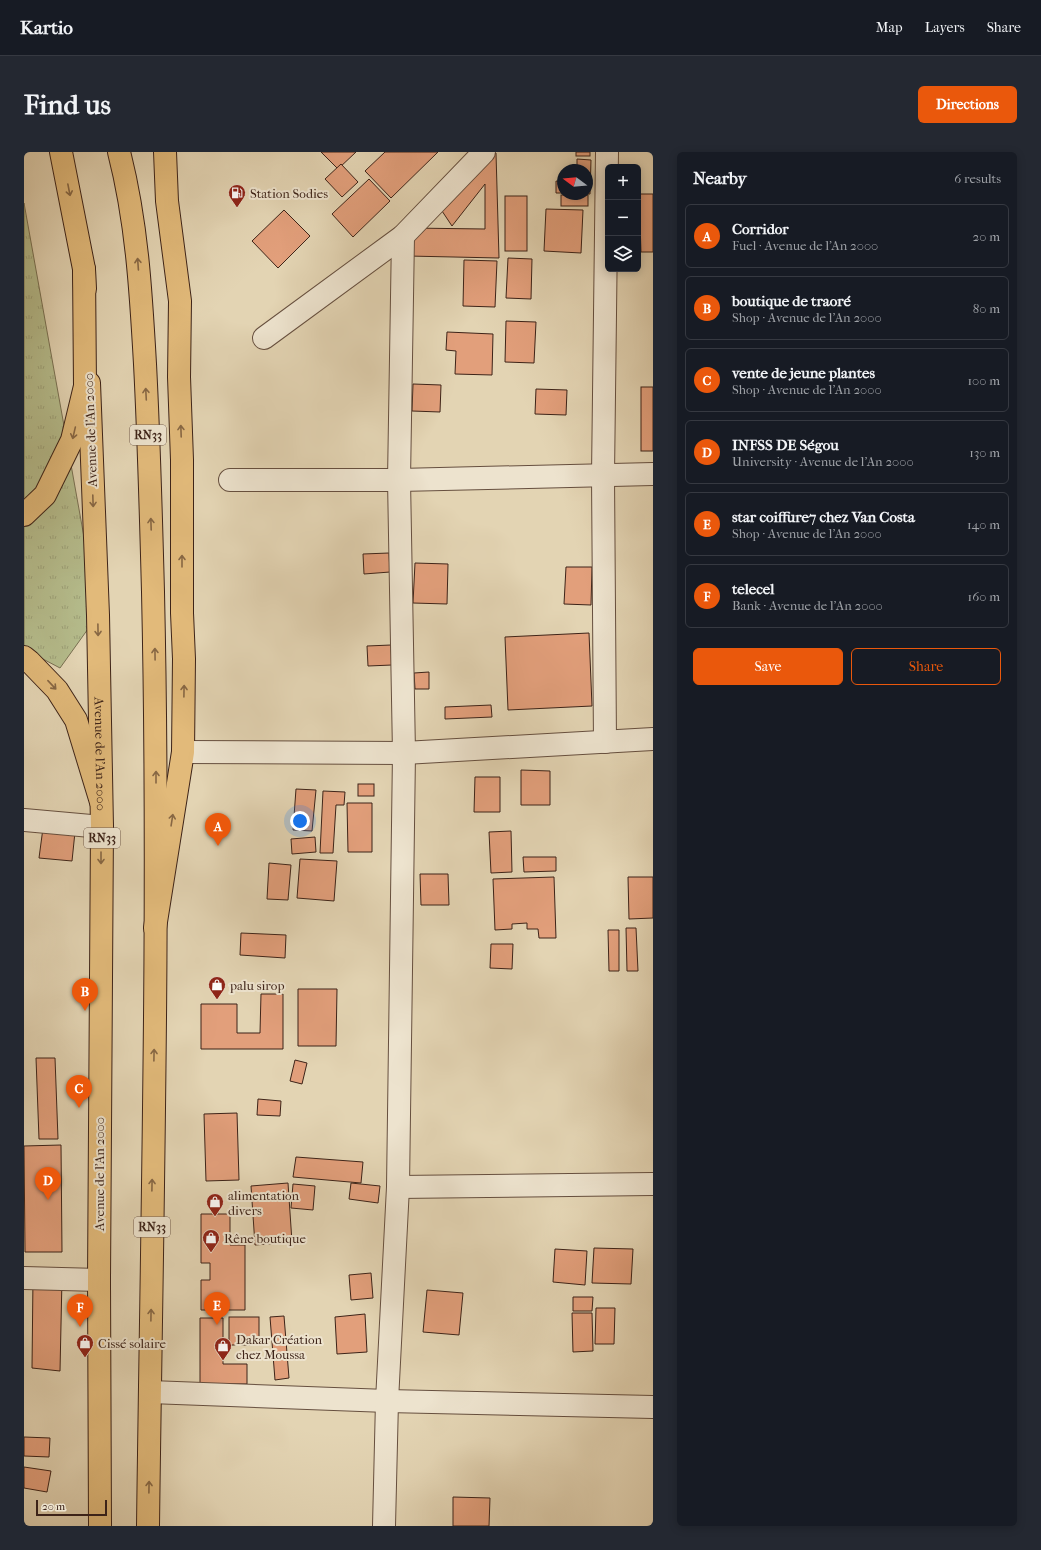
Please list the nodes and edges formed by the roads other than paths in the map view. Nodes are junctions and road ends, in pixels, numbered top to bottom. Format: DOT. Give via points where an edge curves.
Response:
graph roads {
  1 [pos="61,152"];
  2 [pos="119,152"];
  3 [pos="166,152"];
  4 [pos="484,152"];
  5 [pos="607,152"];
  6 [pos="403,236"];
  7 [pos="84,269"];
  8 [pos="264,338"];
  9 [pos="653,474"];
  10 [pos="603,476"];
  11 [pos="230,480"];
  12 [pos="398,480"];
  13 [pos="24,515"];
  14 [pos="24,657"];
  15 [pos="653,739"];
  16 [pos="605,742"];
  17 [pos="183,752"];
  18 [pos="404,753"];
  19 [pos="101,802"];
  20 [pos="24,820"];
  21 [pos="102,827"];
  22 [pos="155,928"];
  23 [pos="653,1184"];
  24 [pos="398,1187"];
  25 [pos="24,1278"];
  26 [pos="98,1280"];
  27 [pos="150,1392"];
  28 [pos="388,1401"];
  29 [pos="653,1407"];
  30 [pos="100,1526"];
  31 [pos="148,1526"];
  32 [pos="384,1526"];
  1 -- 7 [label="main road, Avenue de l'An 2000 / RN33, one-way"];
  22 -- 2 [label="main road, RN33, one-way" via="156,721 149,440 137,244"];
  17 -- 3 [label="main road, one-way" via="182,460 178,377 180,301 167,201"];
  4 -- 6 [label="street"];
  5 -- 10 [label="street"];
  6 -- 8 [label="street"];
  6 -- 12 [label="street"];
  7 -- 13 [label="main road, one-way" via="85,386 72,440 45,495"];
  7 -- 19 [label="main road, Avenue de l'An 2000 / RN33, one-way" via="98,615"];
  9 -- 10 [label="street"];
  10 -- 12 [label="street"];
  10 -- 16 [label="street"];
  11 -- 12 [label="street"];
  12 -- 18 [label="street"];
  14 -- 19 [label="main road, one-way" via="57,690 76,720"];
  15 -- 16 [label="street"];
  16 -- 18 [label="street"];
  17 -- 18 [label="street"];
  22 -- 17 [label="main road, one-way"];
  18 -- 24 [label="street"];
  19 -- 21 [label="main road, Avenue de l'An 2000 / RN33"];
  20 -- 21 [label="street"];
  21 -- 26 [label="main road, Avenue de l'An 2000 / RN33, one-way"];
  27 -- 22 [label="main road, RN33, one-way"];
  23 -- 24 [label="street"];
  24 -- 28 [label="street"];
  25 -- 26 [label="street"];
  26 -- 30 [label="main road, Avenue de l'An 2000 / RN33"];
  27 -- 28 [label="street"];
  31 -- 27 [label="main road, RN33, one-way"];
  28 -- 29 [label="street"];
  28 -- 32 [label="street"];
}
